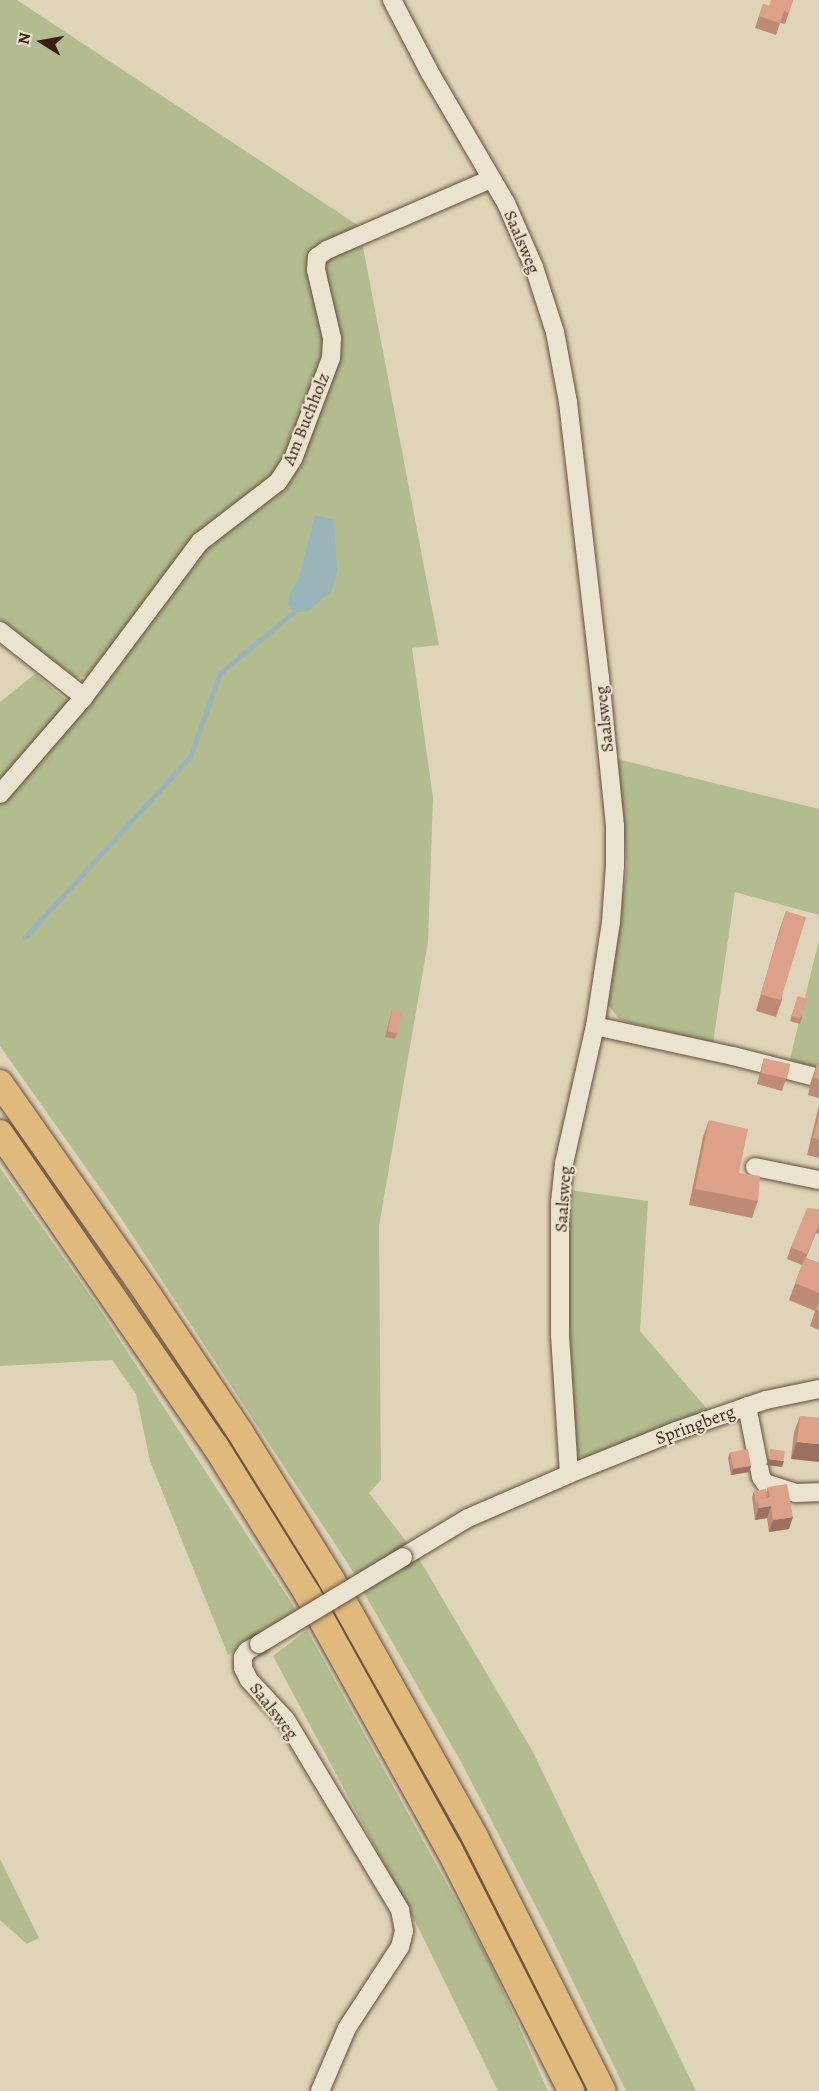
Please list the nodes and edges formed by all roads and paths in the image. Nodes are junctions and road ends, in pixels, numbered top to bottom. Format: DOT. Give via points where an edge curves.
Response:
graph roads {
  1 [pos="392,0"];
  2 [pos="491,179"];
  3 [pos="0,631"];
  4 [pos="84,697"];
  5 [pos="0,794"];
  6 [pos="595,1026"];
  7 [pos="819,1078"];
  8 [pos="0,1083"];
  9 [pos="0,1132"];
  10 [pos="755,1167"];
  11 [pos="819,1180"];
  12 [pos="819,1389"];
  13 [pos="747,1406"];
  14 [pos="572,1473"];
  15 [pos="819,1492"];
  16 [pos="320,2091"];
  17 [pos="571,2091"];
  18 [pos="603,2091"];
  1 -- 2 [label="street, Saalsweg"];
  2 -- 4 [label="street, Am Buchholz" via="317,257 316,270 332,338 331,358 293,459 278,482 200,543"];
  2 -- 6 [label="street, Saalsweg" via="534,267 555,332 568,402 615,826 611,922"];
  3 -- 4 [label="street"];
  4 -- 5 [label="street, Am Buchholz"];
  6 -- 7 [label="street"];
  6 -- 14 [label="street, Saalsweg" via="564,1164 560,1202 560,1335"];
  8 -- 18 [label="highway" via="156,1305 331,1579 475,1837"];
  9 -- 17 [label="highway" via="209,1437 308,1595 449,1849"];
  10 -- 11 [label="street"];
  12 -- 13 [label="street, Springberg"];
  13 -- 14 [label="street, Springberg"];
  13 -- 15 [label="street" via="765,1483 795,1493"];
  14 -- 16 [label="street, Saalsweg, bridge" via="468,1518 247,1651 243,1657 246,1674 286,1720 400,1910 404,1931 400,1947 347,2028"];
}
